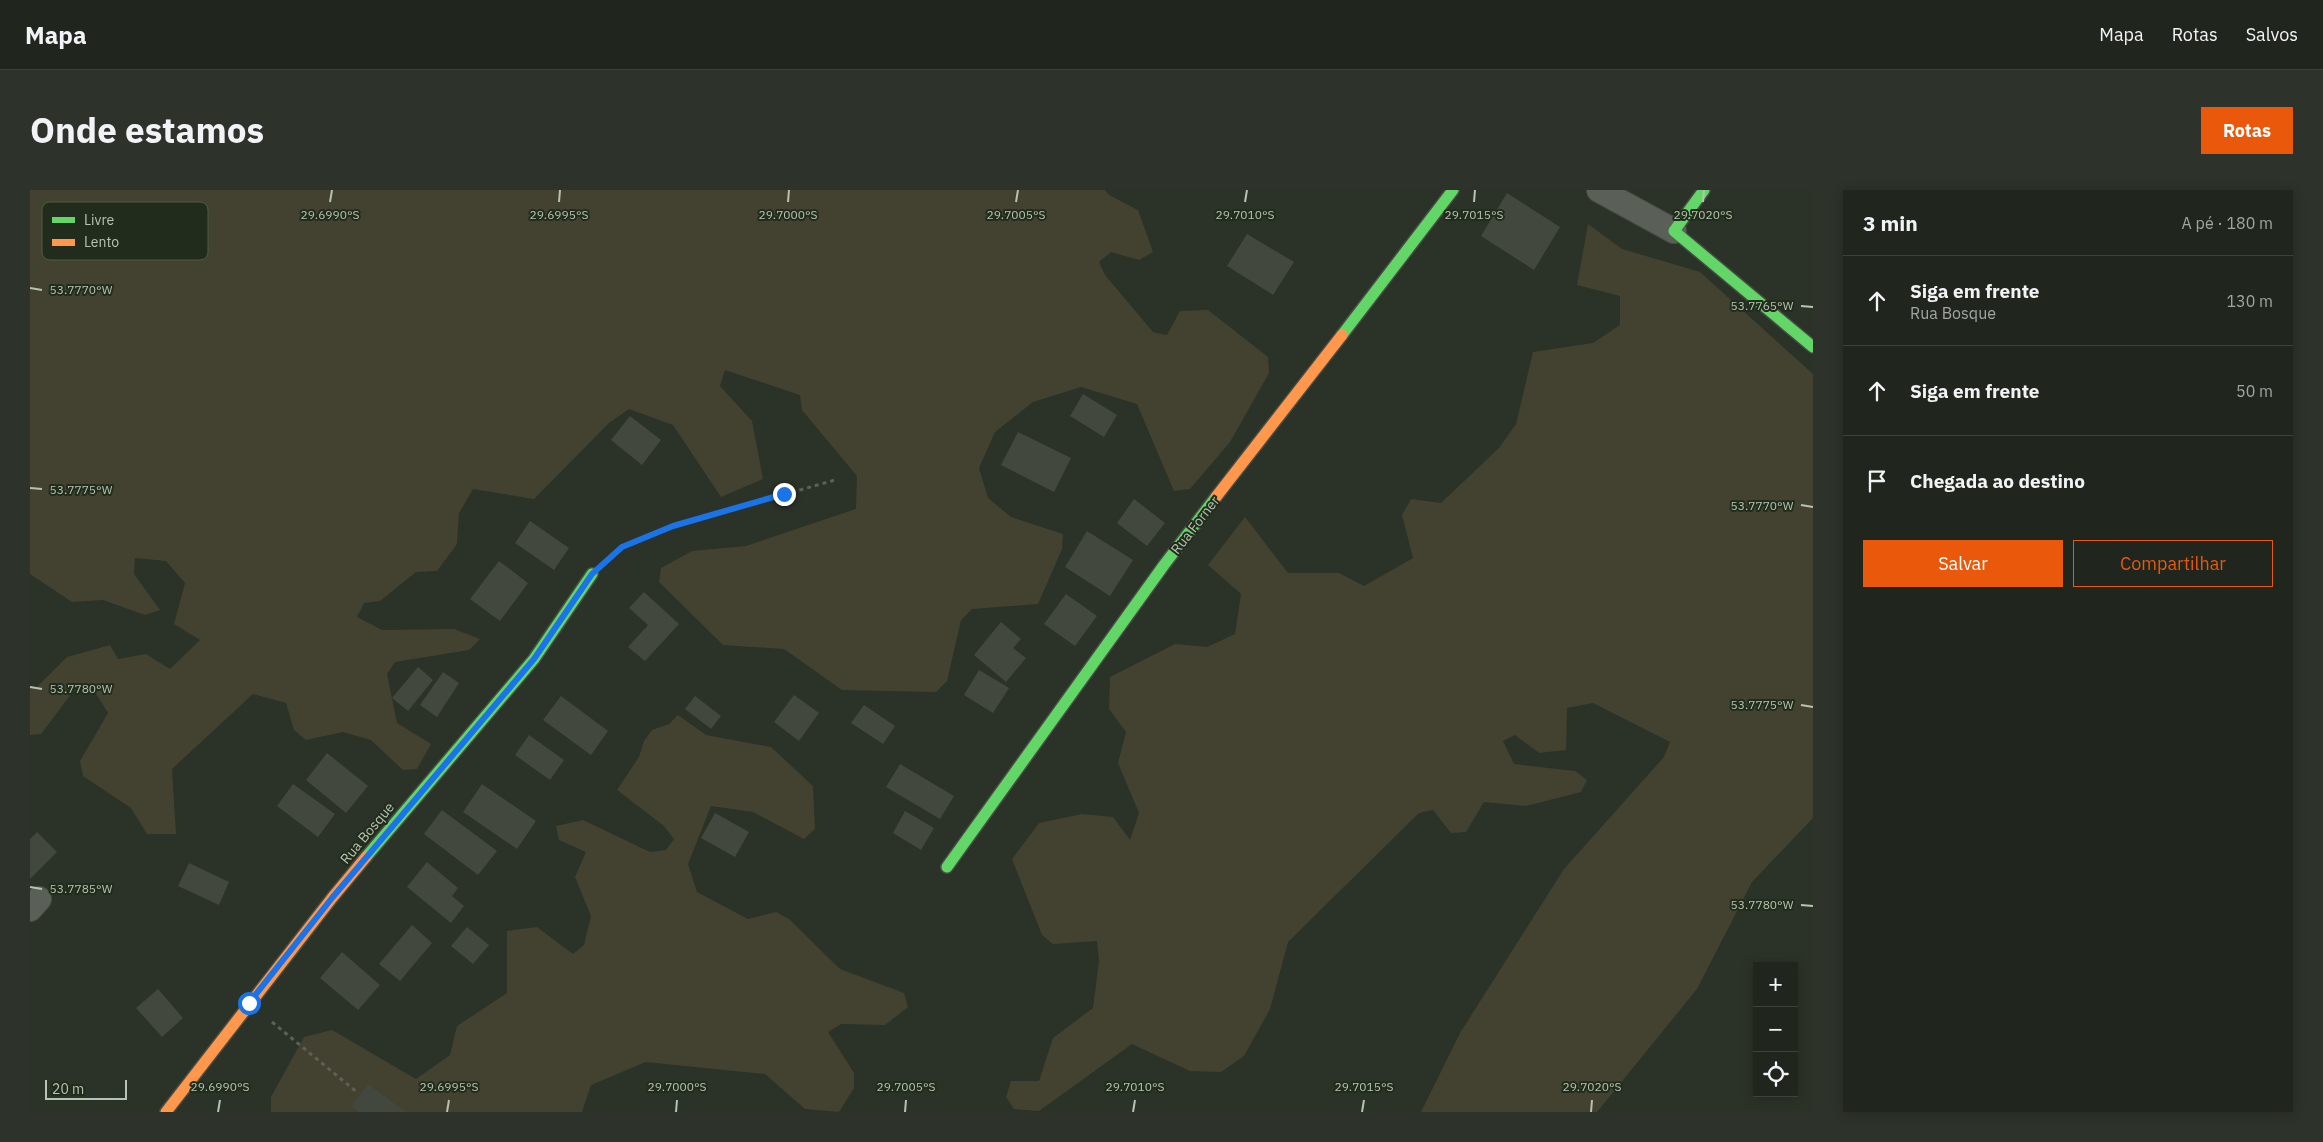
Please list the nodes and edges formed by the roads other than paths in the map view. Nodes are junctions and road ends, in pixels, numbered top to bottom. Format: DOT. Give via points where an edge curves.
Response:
graph roads {
  1 [pos="1453,190"];
  2 [pos="1599,190"];
  3 [pos="1704,190"];
  4 [pos="1674,231"];
  5 [pos="1813,347"];
  6 [pos="592,574"];
  7 [pos="948,867"];
  8 [pos="166,1112"];
  1 -- 7 [label="street, Rua Forner" via="1164,565"];
  2 -- 4 [label="street"];
  3 -- 4 [label="street"];
  4 -- 5 [label="street"];
  6 -- 8 [label="street, Rua Bosque" via="534,659 332,898"];
}
